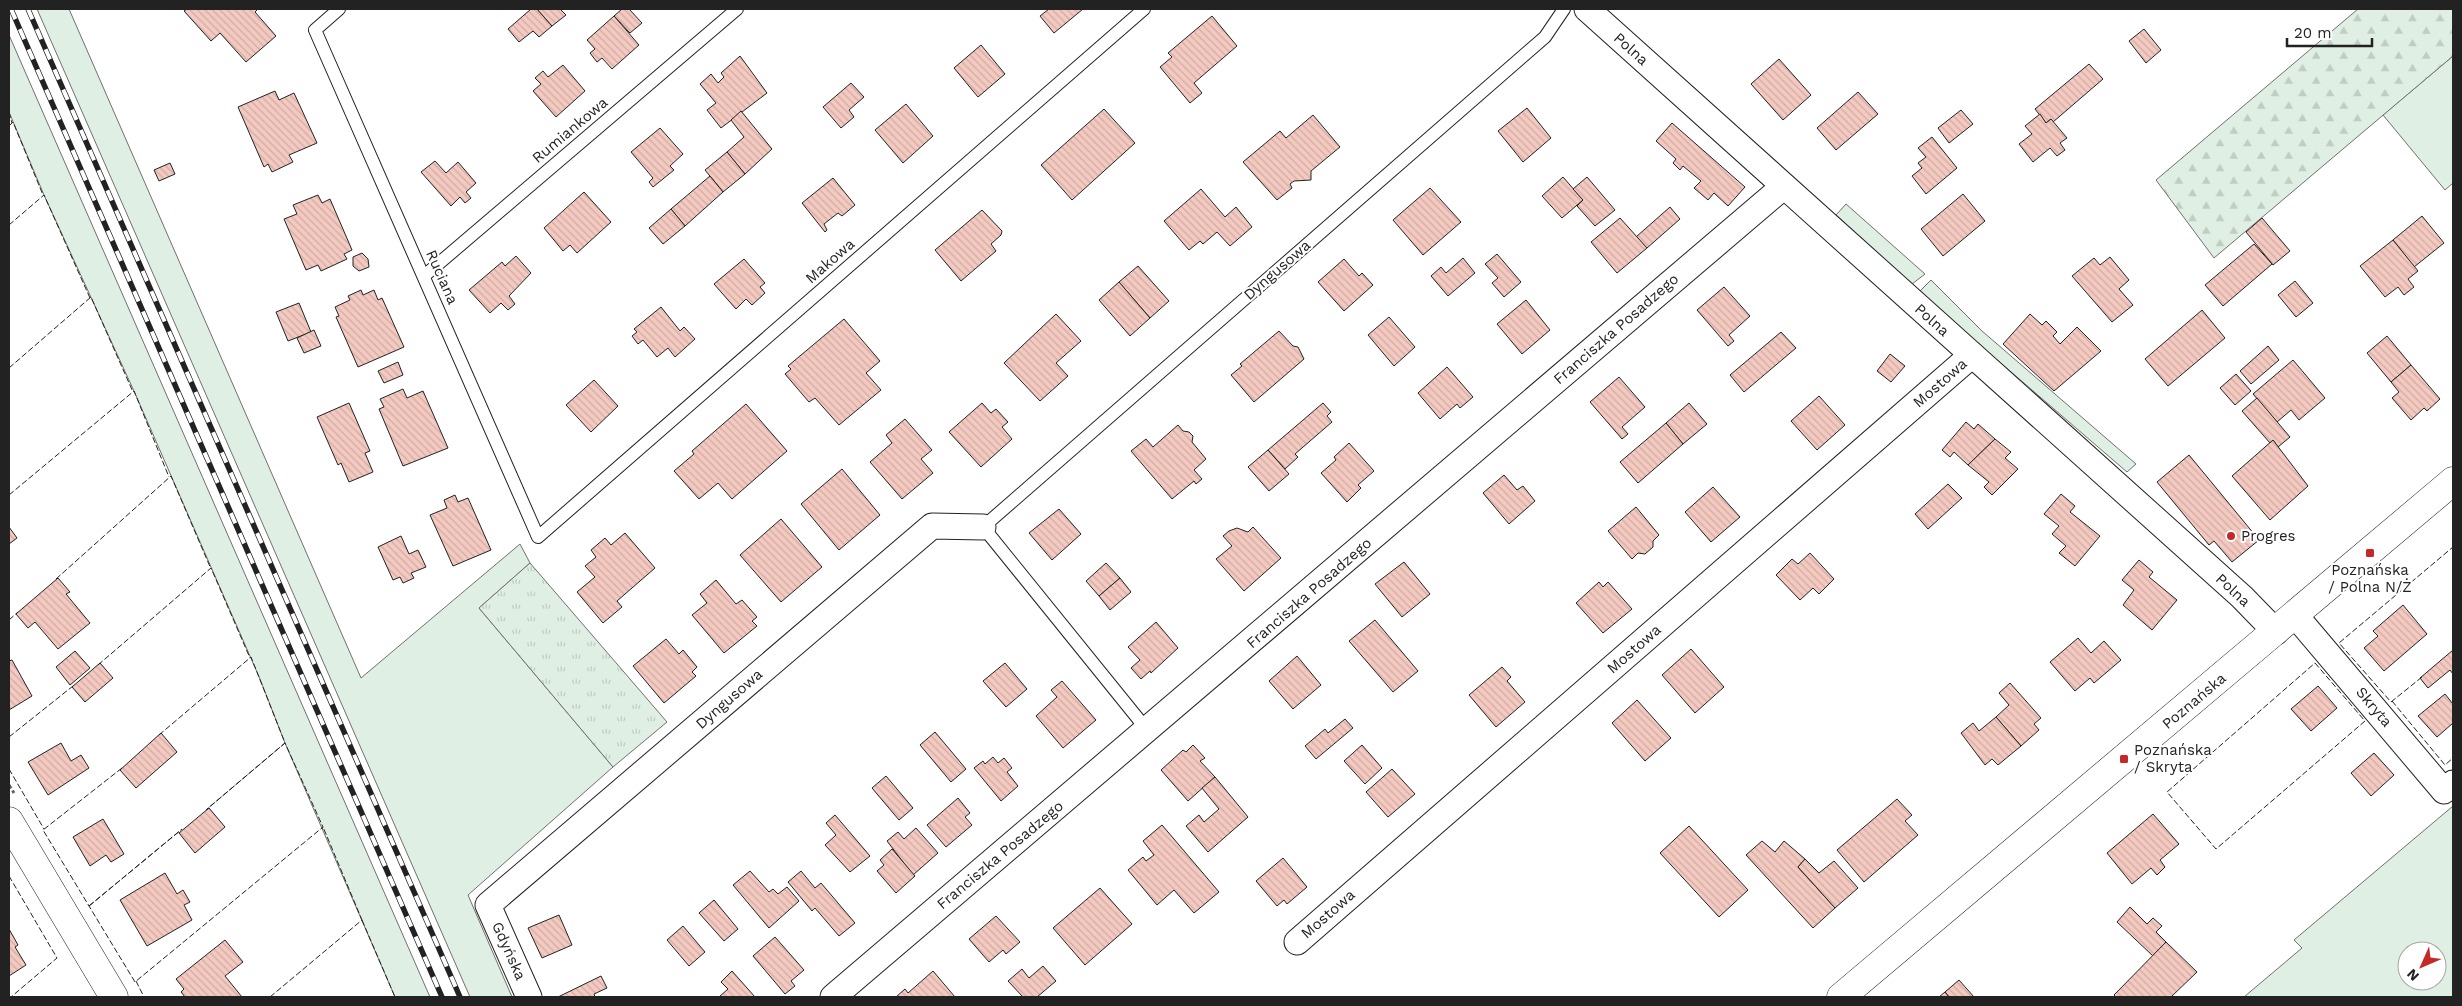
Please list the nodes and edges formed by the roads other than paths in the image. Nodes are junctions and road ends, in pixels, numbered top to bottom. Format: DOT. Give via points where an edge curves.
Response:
graph roads {
  1 [pos="339,9"];
  2 [pos="737,9"];
  3 [pos="1144,9"];
  4 [pos="1564,9"];
  5 [pos="1586,9"];
  6 [pos="1782,187"];
  7 [pos="424,276"];
  8 [pos="1972,356"];
  9 [pos="2453,481"];
  10 [pos="983,527"];
  11 [pos="538,538"];
  12 [pos="2285,623"];
  13 [pos="1148,730"];
  14 [pos="2453,783"];
  15 [pos="9,821"];
  16 [pos="488,905"];
  17 [pos="1297,942"];
  18 [pos="114,997"];
  19 [pos="529,997"];
  20 [pos="833,997"];
  21 [pos="1841,997"];
  1 -- 7 [label="lane, Ruciana" via="315,30"];
  2 -- 7 [label="lane, Rumiankowa"];
  3 -- 11 [label="lane, Makowa"];
  4 -- 10 [label="lane, Dyngusowa" via="1545,37"];
  5 -- 6 [label="street, Polna"];
  6 -- 8 [label="street, Polna"];
  6 -- 13 [label="street, Franciszka Posadzego"];
  7 -- 11 [label="lane, Ruciana"];
  8 -- 12 [label="street, Polna" via="2242,598"];
  8 -- 17 [label="street, Mostowa"];
  9 -- 12 [label="main road, Poznańska"];
  10 -- 13 [label="lane"];
  10 -- 16 [label="street, Dyngusowa" via="932,526"];
  12 -- 14 [label="street, Skryta" via="2444,791"];
  12 -- 21 [label="main road, Poznańska"];
  13 -- 20 [label="street, Franciszka Posadzego"];
  15 -- 18 [label="main road"];
  16 -- 19 [label="street, Gdyńska"];
}
